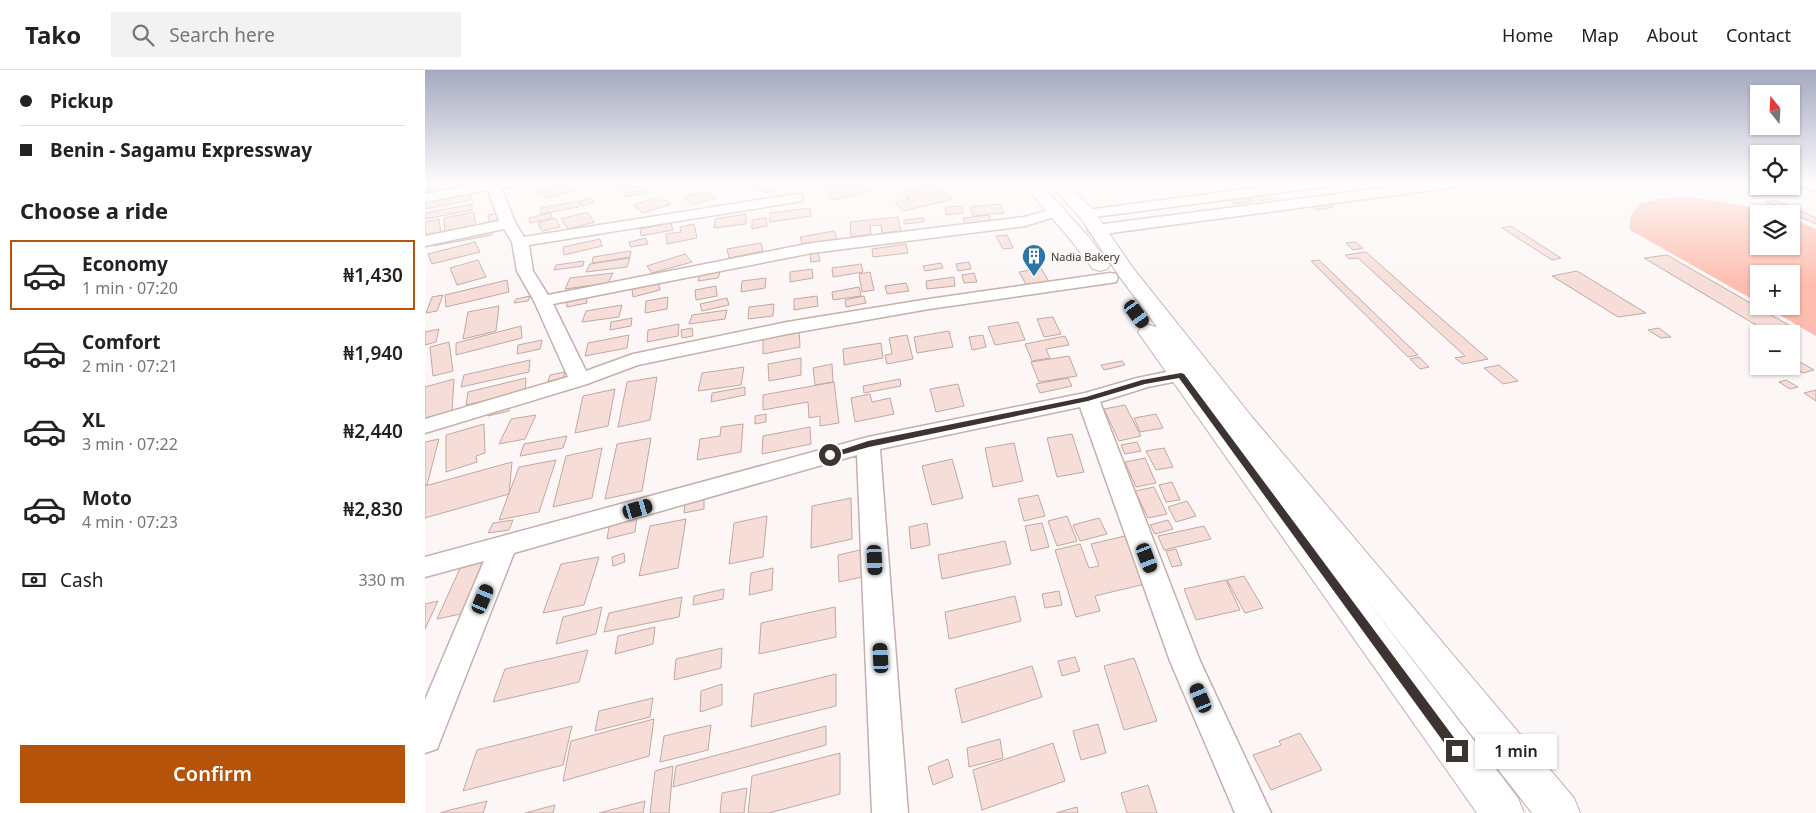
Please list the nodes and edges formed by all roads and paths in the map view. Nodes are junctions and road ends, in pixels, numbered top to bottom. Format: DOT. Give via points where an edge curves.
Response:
graph roads {
  1 [pos="505,217"];
  2 [pos="679,217"];
  3 [pos="1040,217"];
  4 [pos="1061,217"];
  5 [pos="1086,217"];
  6 [pos="1111,217"];
  7 [pos="1162,217"];
  8 [pos="1197,217"];
  9 [pos="1166,221"];
  10 [pos="1091,222"];
  11 [pos="508,224"];
  12 [pos="425,241"];
  13 [pos="520,242"];
  14 [pos="1110,278"];
  15 [pos="543,301"];
  16 [pos="1181,375"];
  17 [pos="580,380"];
  18 [pos="1088,399"];
  19 [pos="425,426"];
  20 [pos="868,444"];
  21 [pos="504,546"];
  22 [pos="425,567"];
  23 [pos="425,738"];
  24 [pos="890,813"];
  25 [pos="1253,813"];
  26 [pos="1503,813"];
  27 [pos="1559,813"];
  1 -- 11 [label="street"];
  2 -- 13 [label="street"];
  3 -- 15 [label="street" via="812,248"];
  4 -- 14 [label="highway"];
  5 -- 10 [label="highway"];
  6 -- 10 [label="street"];
  7 -- 9 [label="street"];
  8 -- 9 [label="street"];
  9 -- 10 [label="street"];
  10 -- 27 [label="highway" via="1243,423"];
  11 -- 12 [label="street"];
  11 -- 13 [label="street"];
  13 -- 15 [label="street" via="525,271"];
  14 -- 16 [label="highway"];
  14 -- 17 [label="street" via="787,328 633,360"];
  15 -- 17 [label="street"];
  16 -- 18 [label="street"];
  16 -- 26 [label="highway"];
  17 -- 19 [label="street"];
  18 -- 20 [label="street"];
  18 -- 25 [label="street" via="1187,664 1229,766"];
  20 -- 21 [label="street"];
  20 -- 24 [label="street"];
  21 -- 22 [label="street"];
  21 -- 23 [label="street"];
}
